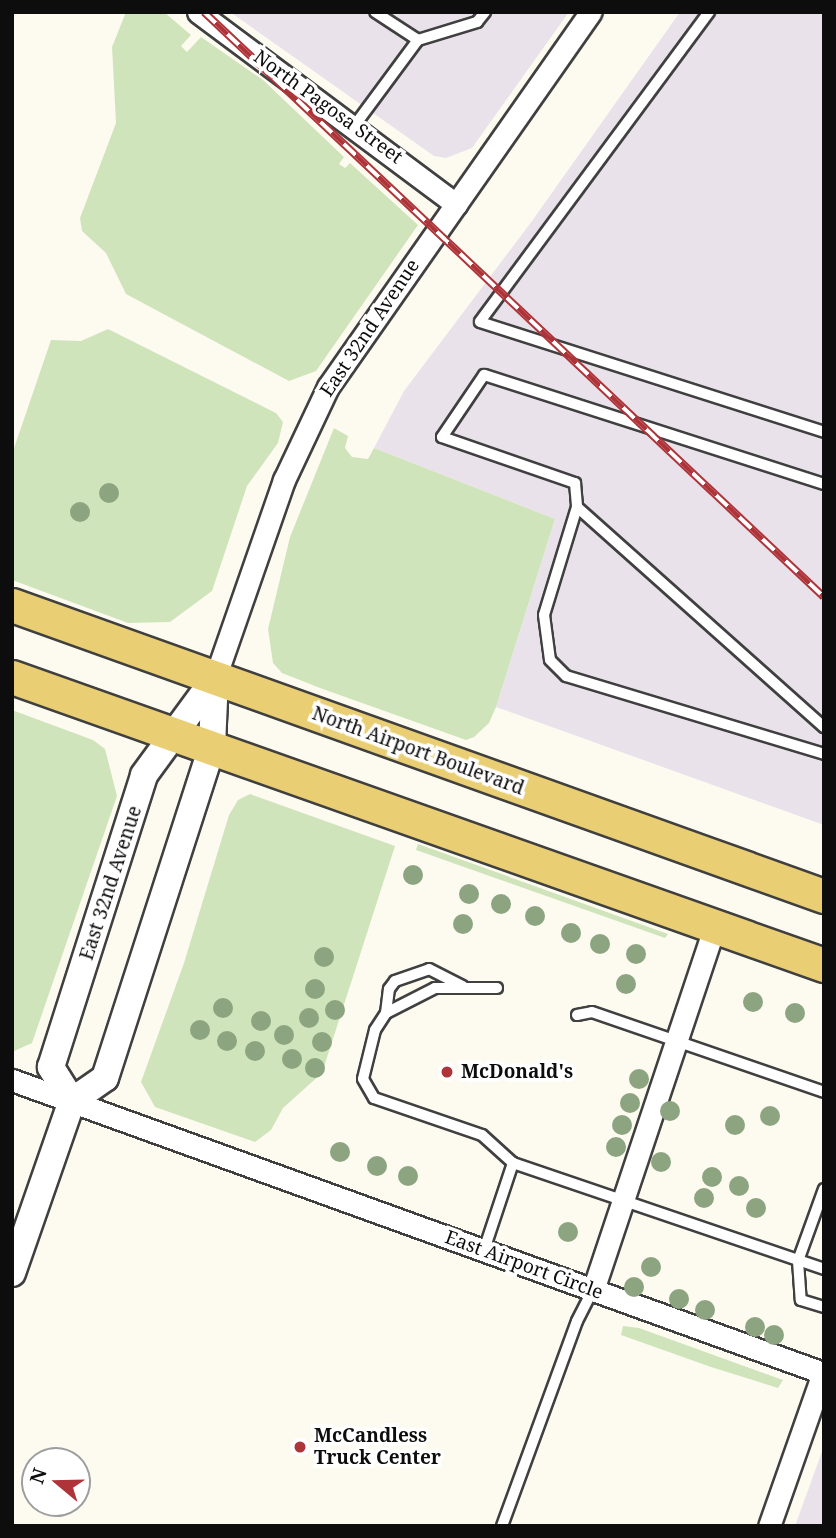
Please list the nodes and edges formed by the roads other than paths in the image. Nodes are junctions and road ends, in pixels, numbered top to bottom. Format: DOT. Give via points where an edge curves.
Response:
graph roads {
  1 [pos="198,12"];
  2 [pos="375,12"];
  3 [pos="485,12"];
  4 [pos="591,12"];
  5 [pos="709,12"];
  6 [pos="418,40"];
  7 [pos="355,125"];
  8 [pos="456,204"];
  9 [pos="824,432"];
  10 [pos="824,484"];
  11 [pos="577,507"];
  12 [pos="12,605"];
  13 [pos="12,677"];
  14 [pos="215,678"];
  15 [pos="824,727"];
  16 [pos="172,732"];
  17 [pos="212,746"];
  18 [pos="824,754"];
  19 [pos="824,896"];
  20 [pos="715,926"];
  21 [pos="824,965"];
  22 [pos="497,988"];
  23 [pos="469,989"];
  24 [pos="386,1013"];
  25 [pos="577,1015"];
  26 [pos="676,1042"];
  27 [pos="12,1080"];
  28 [pos="824,1092"];
  29 [pos="72,1101"];
  30 [pos="513,1163"];
  31 [pos="823,1194"];
  32 [pos="623,1200"];
  33 [pos="484,1250"];
  34 [pos="798,1261"];
  35 [pos="824,1269"];
  36 [pos="12,1273"];
  37 [pos="593,1290"];
  38 [pos="824,1307"];
  39 [pos="823,1373"];
  40 [pos="502,1526"];
  41 [pos="769,1526"];
  1 -- 7 [label="street, North Pagosa Street"];
  2 -- 6 [label="lane"];
  3 -- 6 [label="lane" via="477,22"];
  4 -- 8 [label="street, East 32nd Avenue"];
  5 -- 9 [label="lane" via="480,322"];
  6 -- 7 [label="lane"];
  7 -- 8 [label="street, North Pagosa Street"];
  8 -- 14 [label="street, East 32nd Avenue" via="349,353 312,418 284,480"];
  10 -- 11 [label="lane" via="484,375 442,437 575,483"];
  11 -- 15 [label="lane"];
  11 -- 18 [label="lane" via="544,615 550,660 566,676"];
  12 -- 14 [label="main road, North Airport Boulevard"];
  13 -- 16 [label="main road"];
  14 -- 16 [label="street, East 32nd Avenue"];
  14 -- 17 [label="street, East 32nd Avenue"];
  14 -- 19 [label="main road, North Airport Boulevard"];
  16 -- 17 [label="main road"];
  16 -- 29 [label="street, East 32nd Avenue" via="144,775 51,1067"];
  17 -- 20 [label="main road"];
  17 -- 29 [label="street, East 32nd Avenue" via="105,1078"];
  20 -- 21 [label="main road"];
  20 -- 26 [label="street"];
  22 -- 23 [label="lane"];
  23 -- 24 [label="lane" via="435,988"];
  23 -- 24 [label="lane" via="429,969 395,981"];
  24 -- 30 [label="lane" via="375,1030 362,1070 371,1094 482,1135"];
  25 -- 26 [label="lane" via="592,1012"];
  26 -- 28 [label="lane"];
  26 -- 32 [label="street"];
  27 -- 29 [label="street, East Airport Circle"];
  29 -- 33 [label="street, East Airport Circle"];
  29 -- 36 [label="street"];
  30 -- 32 [label="lane"];
  30 -- 33 [label="lane"];
  31 -- 34 [label="lane"];
  32 -- 34 [label="lane"];
  32 -- 37 [label="street"];
  33 -- 37 [label="street, East Airport Circle"];
  34 -- 35 [label="lane"];
  34 -- 38 [label="lane" via="801,1300"];
  37 -- 39 [label="street, East Airport Circle"];
  37 -- 40 [label="lane" via="577,1321"];
  39 -- 41 [label="street, East Airport Circle"];
}
